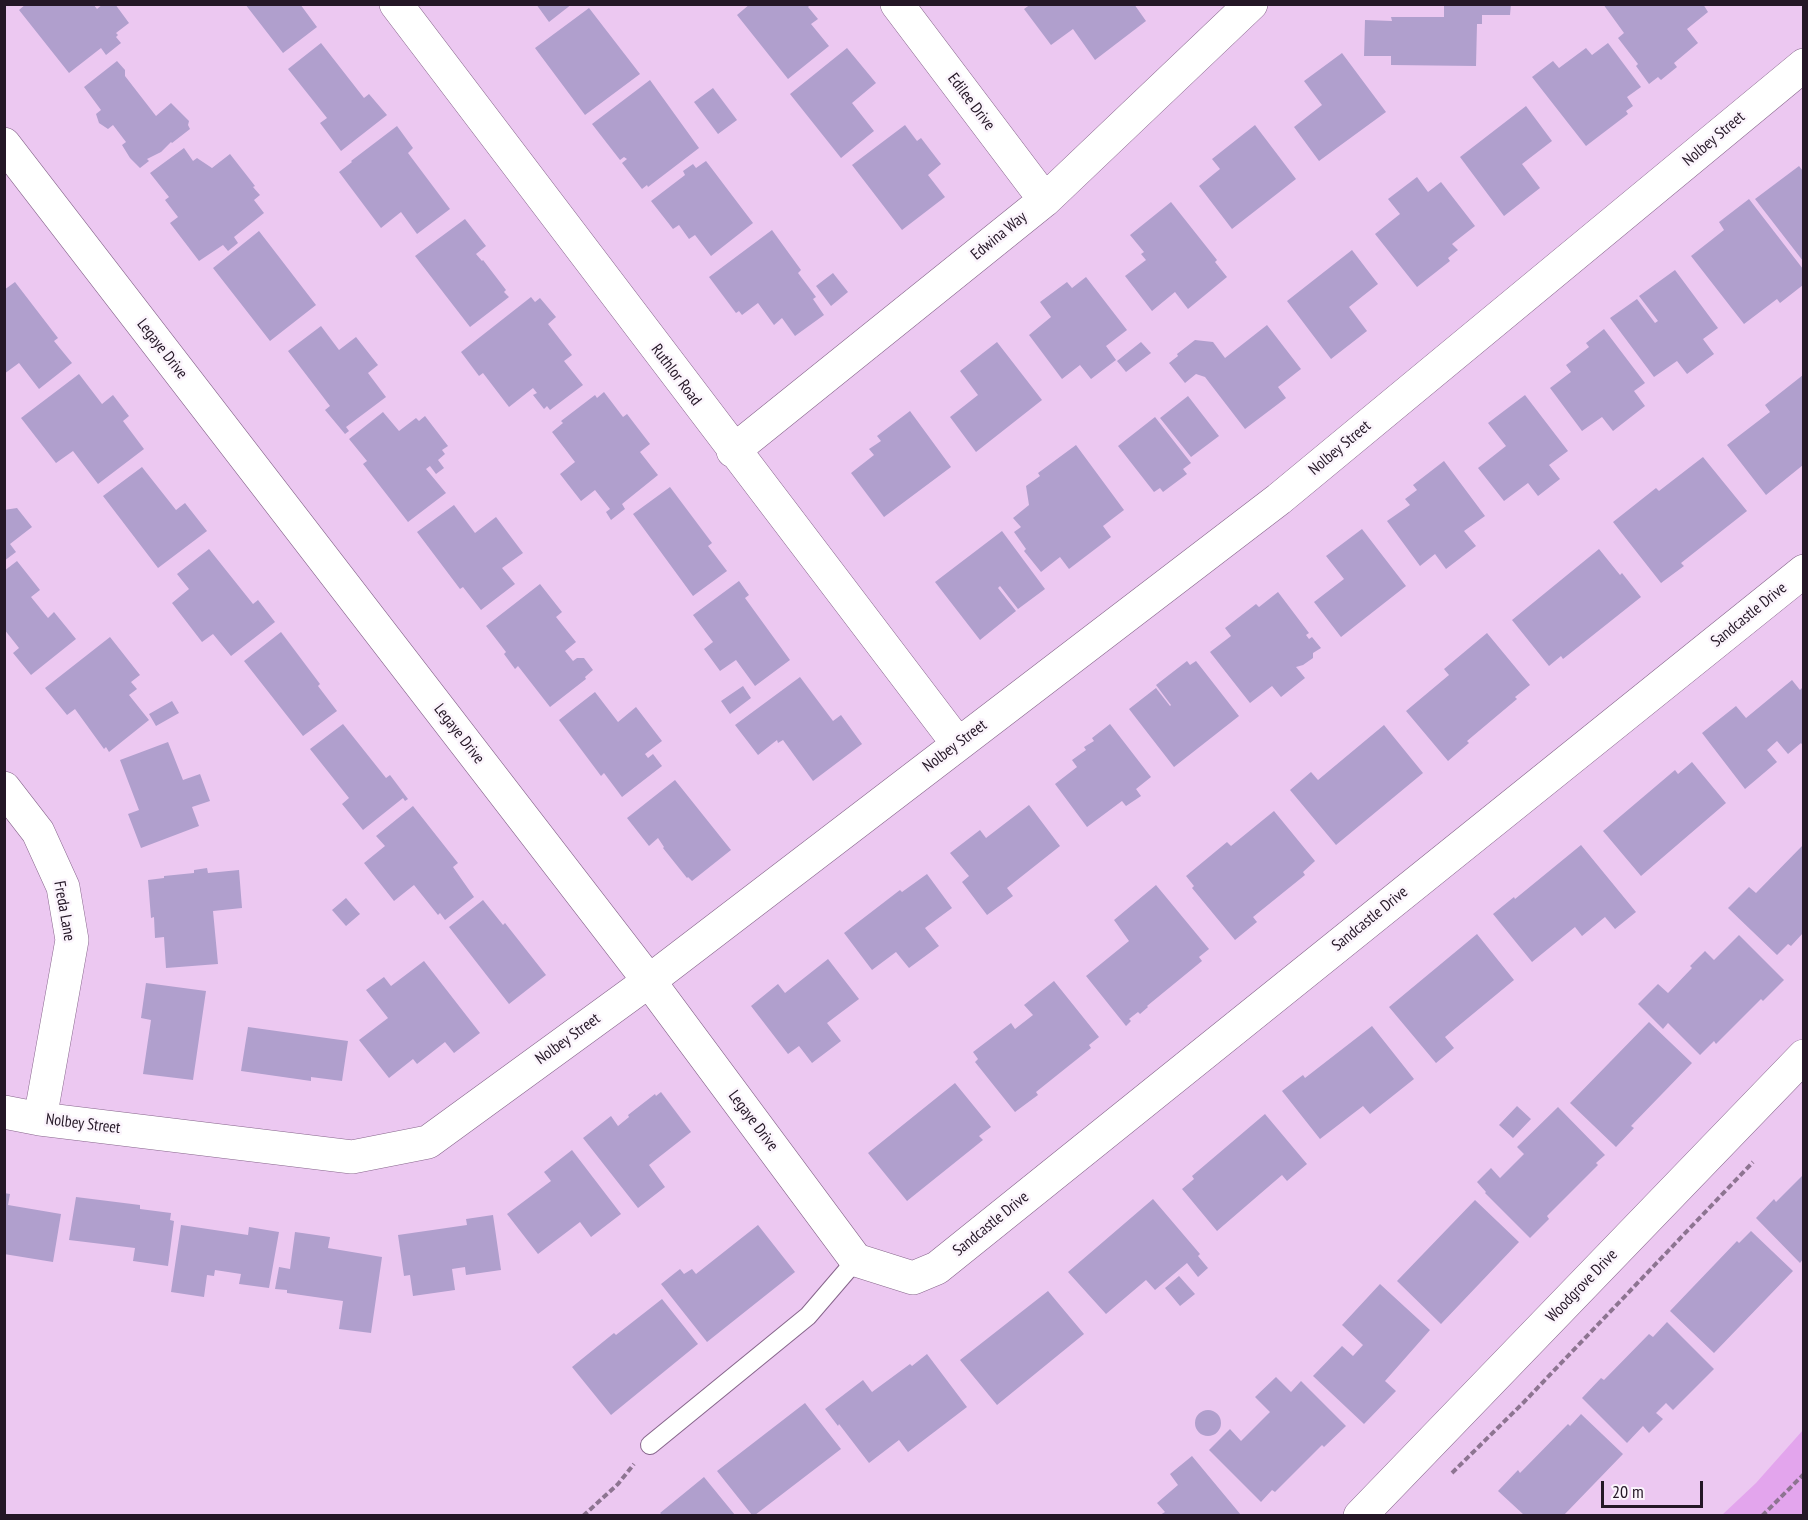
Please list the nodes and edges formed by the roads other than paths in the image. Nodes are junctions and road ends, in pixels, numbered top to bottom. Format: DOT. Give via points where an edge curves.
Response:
graph roads {
  1 [pos="396,4"];
  2 [pos="897,4"];
  3 [pos="1251,4"];
  4 [pos="1803,65"];
  5 [pos="4,144"];
  6 [pos="1045,200"];
  7 [pos="733,451"];
  8 [pos="1803,571"];
  9 [pos="958,744"];
  10 [pos="4,788"];
  11 [pos="648,981"];
  12 [pos="1803,1056"];
  13 [pos="4,1112"];
  14 [pos="40,1119"];
  15 [pos="856,1260"];
  16 [pos="650,1445"];
  17 [pos="1359,1515"];
  1 -- 7 [label="street, Ruthlor Road"];
  2 -- 6 [label="street, Edilee Drive"];
  3 -- 6 [label="street, Edwina Way"];
  4 -- 9 [label="street, Nolbey Street" via="1279,499"];
  5 -- 11 [label="street, Legaye Drive"];
  6 -- 7 [label="street, Edwina Way"];
  7 -- 9 [label="street, Ruthlor Road"];
  8 -- 15 [label="street, Sandcastle Drive" via="937,1268 913,1278"];
  9 -- 11 [label="street, Nolbey Street"];
  10 -- 14 [label="street, Freda Lane" via="38,832 63,887 72,940"];
  11 -- 14 [label="street, Nolbey Street" via="428,1142 352,1157"];
  11 -- 15 [label="street, Legaye Drive"];
  12 -- 17 [label="street, Woodgrove Drive"];
  13 -- 14 [label="street, Nolbey Street"];
  15 -- 16 [label="lane" via="808,1316"];
}
